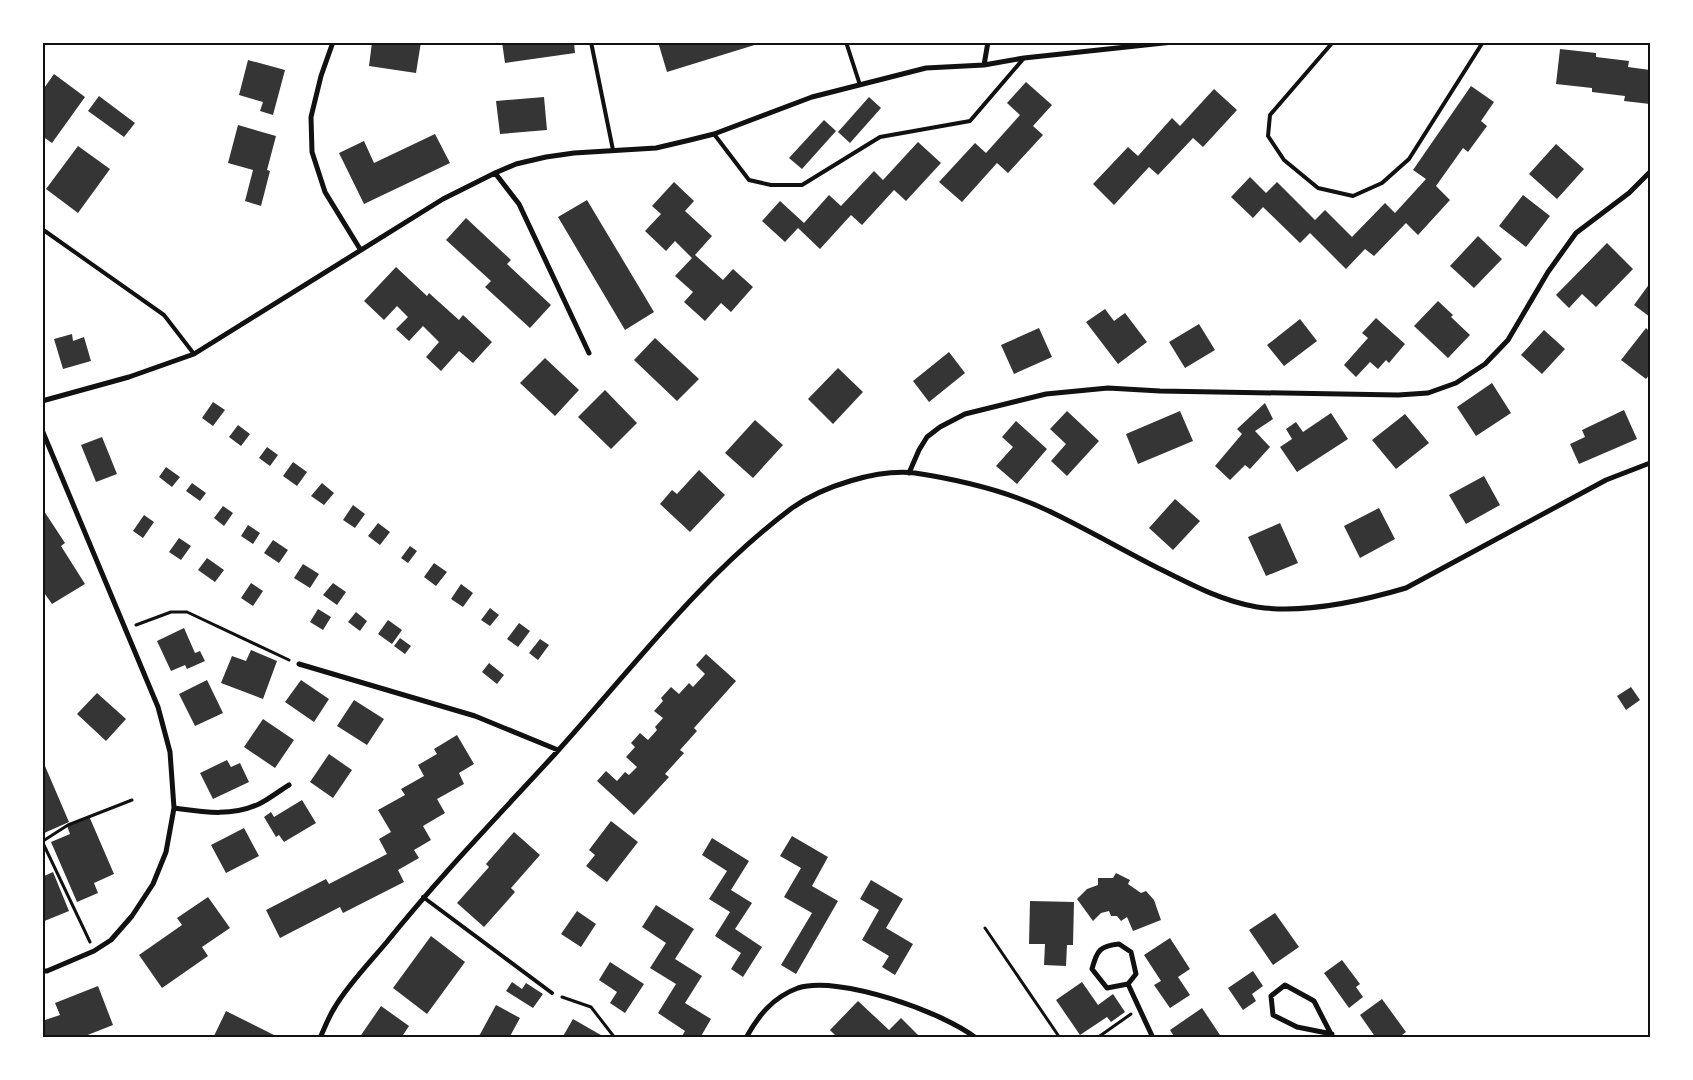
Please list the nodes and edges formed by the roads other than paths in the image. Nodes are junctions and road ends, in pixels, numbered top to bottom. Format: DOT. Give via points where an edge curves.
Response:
graph roads {
  1 [pos="333,42"];
  2 [pos="591,42"];
  3 [pos="846,42"];
  4 [pos="988,42"];
  5 [pos="1173,42"];
  6 [pos="1333,42"];
  7 [pos="1483,42"];
  8 [pos="1024,58"];
  9 [pos="984,65"];
  10 [pos="860,85"];
  11 [pos="714,134"];
  12 [pos="613,150"];
  13 [pos="1650,172"];
  14 [pos="495,173"];
  15 [pos="42,229"];
  16 [pos="360,249"];
  17 [pos="589,353"];
  18 [pos="194,354"];
  19 [pos="42,401"];
  20 [pos="42,430"];
  21 [pos="1650,463"];
  22 [pos="909,473"];
  23 [pos="299,664"];
  24 [pos="558,750"];
  25 [pos="289,785"];
  26 [pos="174,808"];
  27 [pos="423,897"];
  28 [pos="42,971"];
  29 [pos="1128,984"];
  30 [pos="552,993"];
  31 [pos="1332,1036"];
  32 [pos="320,1038"];
  33 [pos="746,1038"];
  34 [pos="976,1038"];
  35 [pos="1153,1038"];
  1 -- 16 [label="street" via="311,117 312,152 325,192"];
  2 -- 12 [label="lane"];
  3 -- 10 [label="lane"];
  4 -- 9 [label="street"];
  5 -- 8 [label="street"];
  6 -- 7 [label="lane" via="1270,115 1268,136 1284,160 1318,188 1353,196 1382,183 1409,159"];
  8 -- 9 [label="street"];
  8 -- 11 [label="lane" via="970,121 880,137 802,185 771,185 749,180"];
  9 -- 10 [label="street" via="926,68"];
  10 -- 11 [label="street" via="812,97"];
  11 -- 12 [label="street" via="656,148"];
  12 -- 14 [label="street" via="546,157"];
  13 -- 22 [label="street" via="1629,193 1576,233 1548,272 1508,340 1485,364 1456,383 1428,393 1398,395 1170,392 1108,388 1046,394 965,414 940,427 918,450"];
  14 -- 16 [label="street" via="443,199"];
  14 -- 17 [label="street" via="519,204"];
  15 -- 18 [label="lane" via="164,315"];
  16 -- 18 [label="street"];
  18 -- 19 [label="street" via="129,377"];
  20 -- 26 [label="street" via="158,707 170,752"];
  21 -- 22 [label="street" via="1606,480 1406,588 1331,605 1281,608 1231,600 1184,581 1050,511 1000,493 940,477"];
  22 -- 24 [label="street" via="867,476 831,487 794,507 732,559 684,608"];
  23 -- 24 [label="street" via="475,716"];
  24 -- 27 [label="street"];
  25 -- 26 [label="street" via="259,804 236,812 212,814"];
  26 -- 28 [label="street" via="166,852 153,884 127,922 111,940 94,951"];
  27 -- 30 [label="lane"];
  27 -- 32 [label="street" via="336,1005"];
  29 -- 29 [label="street" via="1136,974 1131,952 1119,944 1106,946 1096,954 1092,969 1107,988"];
  29 -- 35 [label="street"];
  31 -- 31 [label="street" via="1314,1001 1285,985 1271,996 1273,1015 1297,1027"];
  33 -- 34 [label="street" via="756,1019 773,1001 798,988 820,986 850,988 904,1002 966,1030"];
}
